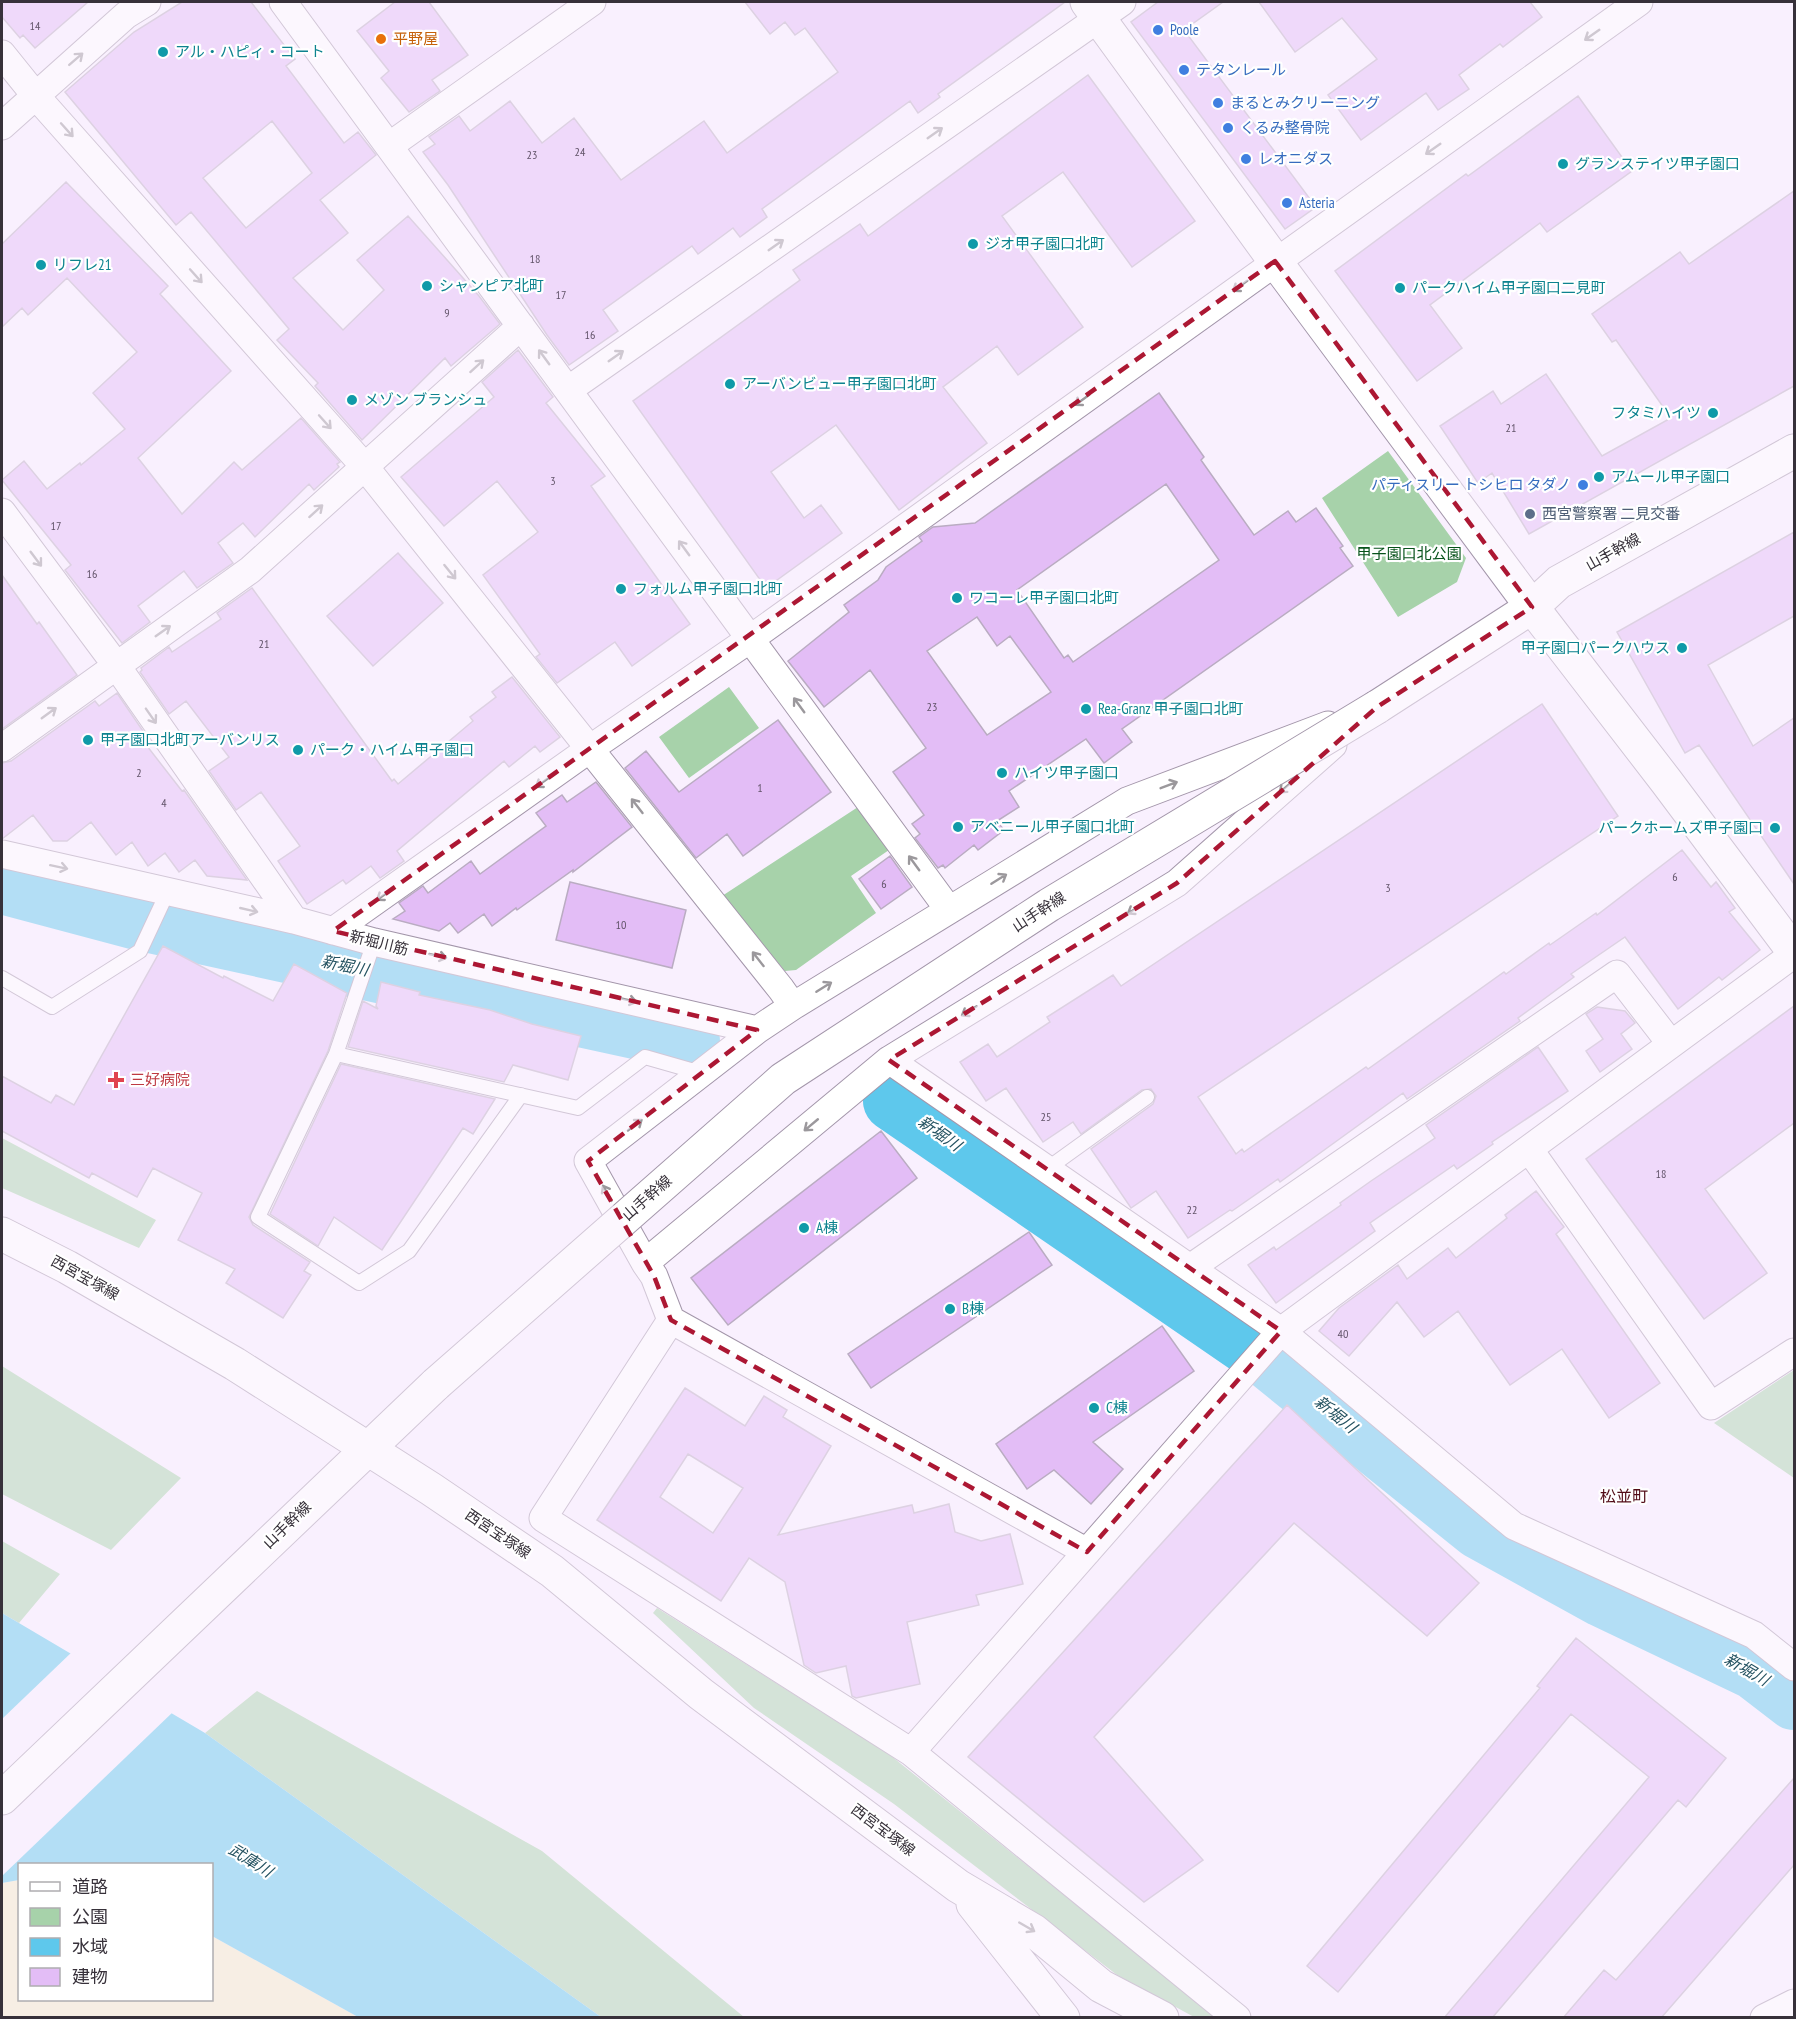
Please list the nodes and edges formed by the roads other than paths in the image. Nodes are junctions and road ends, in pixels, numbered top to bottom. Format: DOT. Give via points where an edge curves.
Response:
graph roads {
  1 [pos="147,2"];
  2 [pos="284,2"];
  3 [pos="592,2"];
  4 [pos="1639,2"];
  5 [pos="1103,7"];
  6 [pos="2,54"];
  7 [pos="35,95"];
  8 [pos="2,126"];
  9 [pos="389,146"];
  10 [pos="1275,261"];
  11 [pos="521,326"];
  12 [pos="568,390"];
  13 [pos="1794,451"];
  14 [pos="365,467"];
  15 [pos="2,512"];
  16 [pos="1532,607"];
  17 [pos="750,639"];
  18 [pos="116,665"];
  19 [pos="1377,707"];
  20 [pos="2,748"];
  21 [pos="591,748"];
  22 [pos="2,854"];
  23 [pos="163,901"];
  24 [pos="949,910"];
  25 [pos="294,920"];
  26 [pos="333,931"];
  27 [pos="371,949"];
  28 [pos="1794,953"];
  29 [pos="2,978"];
  30 [pos="793,1006"];
  31 [pos="757,1030"];
  32 [pos="1671,1044"];
  33 [pos="336,1054"];
  34 [pos="889,1060"];
  35 [pos="701,1074"];
  36 [pos="521,1095"];
  37 [pos="1147,1097"];
  38 [pos="1529,1149"];
  39 [pos="1047,1169"];
  40 [pos="2,1234"];
  41 [pos="645,1263"];
  42 [pos="1190,1268"];
  43 [pos="671,1320"];
  44 [pos="1277,1335"];
  45 [pos="1794,1352"];
  46 [pos="368,1448"];
  47 [pos="1086,1552"];
  48 [pos="1794,1667"];
  49 [pos="911,1752"];
  50 [pos="2,1798"];
  51 [pos="958,1886"];
  52 [pos="1794,2003"];
  53 [pos="1063,2018"];
  54 [pos="1162,2018"];
  55 [pos="1237,2018"];
  56 [pos="1764,2018"];
  7 -- 1 [label="street, one-way" via="126,15"];
  2 -- 9 [label="street"];
  3 -- 9 [label="street"];
  4 -- 10 [label="street, one-way"];
  5 -- 10 [label="street"];
  12 -- 5 [label="street, one-way"];
  6 -- 7 [label="street"];
  7 -- 8 [label="street"];
  7 -- 14 [label="street, one-way"];
  9 -- 11 [label="street"];
  10 -- 16 [label="street"];
  10 -- 17 [label="street, one-way"];
  12 -- 11 [label="street, one-way"];
  14 -- 11 [label="street, one-way"];
  17 -- 12 [label="street, one-way"];
  13 -- 16 [label="street, 山手幹線" via="1559,582"];
  18 -- 14 [label="street, one-way" via="250,570"];
  14 -- 21 [label="street, one-way"];
  15 -- 18 [label="street, one-way"];
  16 -- 19 [label="street, 山手幹線"];
  16 -- 28 [label="street"];
  17 -- 21 [label="street"];
  24 -- 17 [label="street, one-way"];
  20 -- 18 [label="street, one-way"];
  18 -- 25 [label="street, one-way"];
  24 -- 19 [label="street, one-way" via="1127,801"];
  19 -- 34 [label="street, one-way" via="1177,883"];
  19 -- 46 [label="street, 山手幹線, bridge" via="1048,905 783,1079"];
  21 -- 26 [label="street, one-way"];
  30 -- 21 [label="street, one-way"];
  22 -- 23 [label="street, 新堀川筋, one-way"];
  23 -- 25 [label="street, 新堀川筋, one-way"];
  23 -- 29 [label="lane" via="140,951 52,1007"];
  30 -- 24 [label="street, one-way"];
  25 -- 26 [label="street, 新堀川筋"];
  26 -- 27 [label="street, 新堀川筋"];
  27 -- 31 [label="street, 新堀川筋, one-way"];
  27 -- 33 [label="lane"];
  28 -- 32 [label="street"];
  30 -- 31 [label="street"];
  31 -- 35 [label="street"];
  32 -- 38 [label="street"];
  32 -- 42 [label="street" via="1617,974"];
  33 -- 36 [label="lane"];
  33 -- 36 [label="lane" via="258,1217 359,1283 409,1251"];
  34 -- 39 [label="street"];
  34 -- 41 [label="street, one-way"];
  35 -- 36 [label="lane" via="645,1056 578,1108"];
  41 -- 35 [label="street, one-way" via="588,1161"];
  37 -- 39 [label="lane"];
  38 -- 44 [label="street"];
  38 -- 45 [label="street" via="1711,1406"];
  39 -- 42 [label="street"];
  40 -- 46 [label="street, 西宮宝塚線" via="68,1267 235,1364"];
  41 -- 43 [label="street"];
  42 -- 44 [label="street"];
  43 -- 47 [label="street"];
  43 -- 49 [label="street" via="543,1518"];
  44 -- 47 [label="street"];
  44 -- 48 [label="street" via="1514,1526 1754,1635"];
  46 -- 50 [label="street, 山手幹線"];
  46 -- 51 [label="street, 西宮宝塚線" via="552,1571 701,1694"];
  47 -- 49 [label="street"];
  49 -- 55 [label="street"];
  51 -- 53 [label="street, 西宮宝塚線"];
  51 -- 54 [label="street, 西宮宝塚線, one-way" via="1034,1931 1101,1986"];
  52 -- 56 [label="street"];
}
